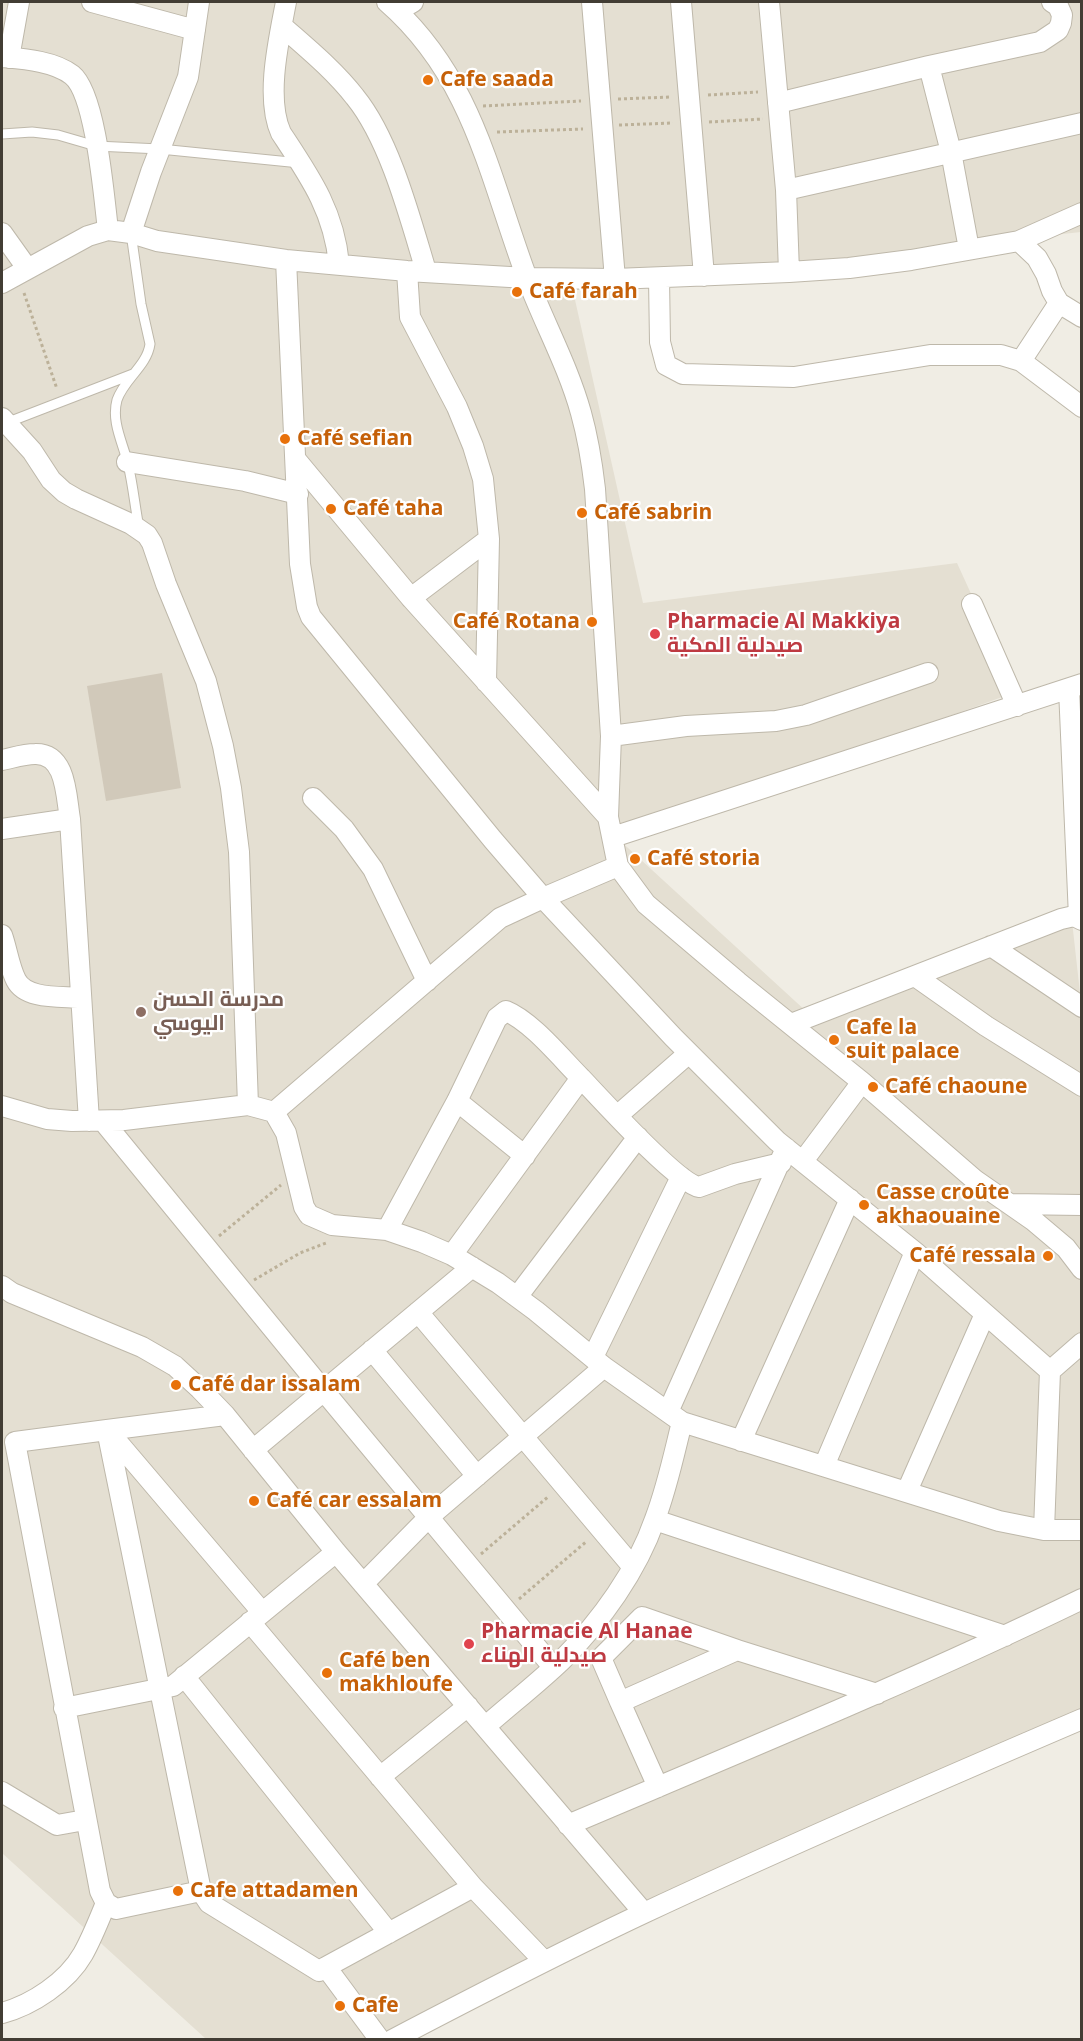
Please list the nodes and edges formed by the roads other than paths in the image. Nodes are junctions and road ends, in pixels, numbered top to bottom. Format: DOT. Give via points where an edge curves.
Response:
graph roads {
  1 [pos="19,2"];
  2 [pos="92,2"];
  3 [pos="199,2"];
  4 [pos="286,2"];
  5 [pos="592,2"];
  6 [pos="681,2"];
  7 [pos="769,2"];
  8 [pos="1052,2"];
  9 [pos="400,5"];
  10 [pos="282,26"];
  11 [pos="195,30"];
  12 [pos="5,57"];
  13 [pos="929,66"];
  14 [pos="778,104"];
  15 [pos="1082,123"];
  16 [pos="2,134"];
  17 [pos="96,146"];
  18 [pos="160,149"];
  19 [pos="951,152"];
  20 [pos="300,163"];
  21 [pos="786,190"];
  22 [pos="1082,213"];
  23 [pos="108,230"];
  24 [pos="2,233"];
  25 [pos="131,234"];
  26 [pos="1019,242"];
  27 [pos="969,249"];
  28 [pos="286,261"];
  29 [pos="339,264"];
  30 [pos="417,271"];
  31 [pos="789,272"];
  32 [pos="15,275"];
  33 [pos="704,276"];
  34 [pos="527,278"];
  35 [pos="659,278"];
  36 [pos="615,279"];
  37 [pos="1059,303"];
  38 [pos="1082,317"];
  39 [pos="1021,361"];
  40 [pos="133,374"];
  41 [pos="1082,407"];
  42 [pos="4,420"];
  43 [pos="297,461"];
  44 [pos="127,462"];
  45 [pos="298,494"];
  46 [pos="139,528"];
  47 [pos="489,539"];
  48 [pos="411,597"];
  49 [pos="972,604"];
  50 [pos="928,673"];
  51 [pos="486,682"];
  52 [pos="1075,687"];
  53 [pos="1017,706"];
  54 [pos="611,736"];
  55 [pos="2,760"];
  56 [pos="313,798"];
  57 [pos="608,817"];
  58 [pos="70,819"];
  59 [pos="2,829"];
  60 [pos="613,837"];
  61 [pos="618,866"];
  62 [pos="1079,885"];
  63 [pos="543,898"];
  64 [pos="1080,919"];
  65 [pos="2,935"];
  66 [pos="992,946"];
  67 [pos="915,976"];
  68 [pos="427,981"];
  69 [pos="81,998"];
  70 [pos="1082,1007"];
  71 [pos="790,1024"];
  72 [pos="689,1053"];
  73 [pos="581,1078"];
  74 [pos="862,1082"];
  75 [pos="1082,1086"];
  76 [pos="457,1101"];
  77 [pos="248,1105"];
  78 [pos="2,1106"];
  79 [pos="274,1112"];
  80 [pos="618,1116"];
  81 [pos="96,1121"];
  82 [pos="638,1137"];
  83 [pos="525,1156"];
  84 [pos="783,1156"];
  85 [pos="803,1161"];
  86 [pos="681,1177"];
  87 [pos="850,1199"];
  88 [pos="1010,1204"];
  89 [pos="1082,1205"];
  90 [pos="387,1230"];
  91 [pos="1074,1247"];
  92 [pos="915,1252"];
  93 [pos="452,1255"];
  94 [pos="472,1267"];
  95 [pos="1082,1269"];
  96 [pos="2,1286"];
  97 [pos="517,1297"];
  98 [pos="418,1312"];
  99 [pos="985,1314"];
  100 [pos="1082,1343"];
  101 [pos="372,1350"];
  102 [pos="599,1362"];
  103 [pos="1050,1371"];
  104 [pos="323,1390"];
  105 [pos="225,1415"];
  106 [pos="675,1417"];
  107 [pos="107,1430"];
  108 [pos="522,1437"];
  109 [pos="741,1441"];
  110 [pos="253,1450"];
  111 [pos="10,1464"];
  112 [pos="824,1466"];
  113 [pos="477,1476"];
  114 [pos="907,1491"];
  115 [pos="429,1517"];
  116 [pos="655,1520"];
  117 [pos="1044,1530"];
  118 [pos="1082,1530"];
  119 [pos="336,1552"];
  120 [pos="633,1566"];
  121 [pos="363,1584"];
  122 [pos="1082,1599"];
  123 [pos="256,1617"];
  124 [pos="1005,1636"];
  125 [pos="738,1650"];
  126 [pos="553,1667"];
  127 [pos="184,1676"];
  128 [pos="161,1688"];
  129 [pos="877,1694"];
  130 [pos="620,1701"];
  131 [pos="468,1706"];
  132 [pos="64,1708"];
  133 [pos="1082,1719"];
  134 [pos="486,1726"];
  135 [pos="380,1778"];
  136 [pos="658,1787"];
  137 [pos="2,1792"];
  138 [pos="85,1821"];
  139 [pos="568,1825"];
  140 [pos="473,1887"];
  141 [pos="201,1891"];
  142 [pos="106,1903"];
  143 [pos="644,1913"];
  144 [pos="389,1933"];
  145 [pos="544,1961"];
  146 [pos="326,1967"];
  147 [pos="2,2013"];
  148 [pos="380,2040"];
  149 [pos="392,2040"];
  1 -- 12 [label="street"];
  2 -- 11 [label="street"];
  3 -- 11 [label="street"];
  4 -- 10 [label="street"];
  5 -- 36 [label="street"];
  6 -- 33 [label="street"];
  7 -- 14 [label="street"];
  8 -- 13 [label="street" via="1058,6 1061,22 1058,30 1040,42"];
  9 -- 34 [label="street" via="466,107"];
  10 -- 20 [label="street" via="274,103 279,129"];
  10 -- 30 [label="street" via="355,97 378,134 408,211"];
  11 -- 18 [label="street" via="188,77"];
  12 -- 17 [label="street" via="33,61 73,76 81,84 86,99"];
  13 -- 14 [label="street"];
  13 -- 19 [label="street"];
  14 -- 21 [label="street"];
  15 -- 19 [label="street"];
  16 -- 17 [label="lane" via="49,134"];
  17 -- 18 [label="lane"];
  17 -- 23 [label="street"];
  18 -- 20 [label="lane"];
  18 -- 25 [label="street"];
  19 -- 21 [label="street"];
  19 -- 27 [label="street"];
  20 -- 29 [label="street" via="329,217"];
  21 -- 31 [label="street"];
  22 -- 26 [label="street"];
  23 -- 25 [label="street"];
  23 -- 32 [label="street" via="88,236"];
  24 -- 32 [label="street"];
  25 -- 28 [label="street"];
  25 -- 40 [label="lane" via="150,344"];
  26 -- 27 [label="street"];
  26 -- 37 [label="street" via="1037,258"];
  27 -- 31 [label="street" via="849,268"];
  28 -- 29 [label="street"];
  28 -- 43 [label="street"];
  29 -- 30 [label="street"];
  30 -- 34 [label="street"];
  30 -- 47 [label="street" via="410,317 457,407 479,465"];
  31 -- 33 [label="street"];
  33 -- 35 [label="street"];
  34 -- 36 [label="street"];
  34 -- 54 [label="street" via="569,378 590,449"];
  35 -- 36 [label="street"];
  35 -- 39 [label="street" via="660,342 666,365 683,374 794,377 930,356 1001,355"];
  37 -- 38 [label="street"];
  37 -- 39 [label="street"];
  39 -- 41 [label="street"];
  40 -- 42 [label="lane"];
  40 -- 44 [label="lane" via="119,394 116,409 117,430"];
  42 -- 46 [label="street" via="64,492"];
  43 -- 45 [label="street"];
  43 -- 48 [label="street"];
  44 -- 45 [label="street" via="245,481"];
  44 -- 46 [label="lane"];
  45 -- 63 [label="street" via="300,564 311,617"];
  46 -- 77 [label="street" via="152,543 206,681 227,767 239,852"];
  47 -- 48 [label="street"];
  47 -- 51 [label="street"];
  48 -- 51 [label="street"];
  49 -- 53 [label="street"];
  50 -- 54 [label="street" via="806,715 776,721 686,726"];
  51 -- 57 [label="street"];
  52 -- 53 [label="street"];
  52 -- 62 [label="street"];
  53 -- 60 [label="street"];
  54 -- 57 [label="street"];
  55 -- 58 [label="street" via="33,754 49,758 63,774"];
  56 -- 68 [label="street" via="344,830 372,869"];
  57 -- 60 [label="street"];
  58 -- 59 [label="street"];
  58 -- 69 [label="street"];
  60 -- 61 [label="street"];
  61 -- 63 [label="street"];
  61 -- 71 [label="street" via="646,904"];
  62 -- 64 [label="street"];
  63 -- 68 [label="street" via="500,918"];
  63 -- 72 [label="street"];
  64 -- 66 [label="street" via="1061,919"];
  65 -- 69 [label="street" via="16,981 26,990"];
  66 -- 67 [label="street"];
  66 -- 70 [label="street"];
  67 -- 71 [label="street"];
  67 -- 75 [label="street"];
  68 -- 79 [label="street"];
  69 -- 81 [label="street"];
  71 -- 74 [label="street"];
  72 -- 80 [label="street"];
  72 -- 84 [label="street"];
  73 -- 76 [label="street" via="528,1025 506,1011 497,1018"];
  73 -- 80 [label="street"];
  73 -- 83 [label="street"];
  74 -- 85 [label="street"];
  74 -- 88 [label="street" via="975,1180"];
  76 -- 83 [label="street"];
  76 -- 90 [label="street"];
  77 -- 79 [label="street"];
  77 -- 81 [label="street"];
  78 -- 81 [label="street" via="47,1119"];
  79 -- 90 [label="street" via="286,1133 309,1215 332,1225"];
  80 -- 82 [label="street"];
  81 -- 104 [label="street" via="206,1246"];
  82 -- 86 [label="street"];
  82 -- 97 [label="street"];
  83 -- 93 [label="street"];
  84 -- 85 [label="street"];
  84 -- 86 [label="street" via="699,1186"];
  84 -- 106 [label="street"];
  85 -- 87 [label="street"];
  86 -- 102 [label="street"];
  87 -- 92 [label="street"];
  87 -- 109 [label="street"];
  88 -- 89 [label="street"];
  88 -- 91 [label="street"];
  90 -- 93 [label="street"];
  91 -- 95 [label="street"];
  92 -- 99 [label="street"];
  92 -- 112 [label="street"];
  93 -- 94 [label="street"];
  94 -- 97 [label="street"];
  94 -- 98 [label="street"];
  96 -- 105 [label="street" via="142,1347 175,1366"];
  97 -- 102 [label="street"];
  98 -- 101 [label="street"];
  98 -- 108 [label="street"];
  99 -- 103 [label="street"];
  99 -- 114 [label="street"];
  100 -- 103 [label="street"];
  101 -- 104 [label="street"];
  101 -- 113 [label="street"];
  102 -- 106 [label="street"];
  102 -- 108 [label="street"];
  103 -- 117 [label="street"];
  104 -- 110 [label="street"];
  104 -- 115 [label="street"];
  105 -- 107 [label="street"];
  105 -- 110 [label="street"];
  106 -- 109 [label="street"];
  106 -- 116 [label="street" via="670,1469"];
  107 -- 111 [label="street" via="15,1442"];
  107 -- 123 [label="street"];
  107 -- 128 [label="street"];
  108 -- 113 [label="street"];
  108 -- 120 [label="street"];
  109 -- 112 [label="street"];
  110 -- 119 [label="street"];
  111 -- 132 [label="street"];
  112 -- 114 [label="street"];
  113 -- 115 [label="street"];
  114 -- 117 [label="street" via="999,1521"];
  115 -- 121 [label="street"];
  115 -- 126 [label="street"];
  116 -- 120 [label="street"];
  116 -- 124 [label="street"];
  117 -- 118 [label="street"];
  119 -- 121 [label="street"];
  119 -- 123 [label="street"];
  120 -- 126 [label="street" via="585,1635"];
  121 -- 131 [label="street"];
  122 -- 124 [label="street"];
  123 -- 127 [label="street"];
  123 -- 135 [label="street"];
  124 -- 129 [label="street"];
  125 -- 129 [label="street"];
  125 -- 130 [label="street"];
  125 -- 130 [label="street" via="642,1617 601,1658"];
  126 -- 134 [label="street"];
  127 -- 128 [label="street" via="173,1686"];
  127 -- 144 [label="street"];
  128 -- 132 [label="street"];
  128 -- 141 [label="street"];
  129 -- 136 [label="street"];
  130 -- 136 [label="street"];
  131 -- 134 [label="street"];
  131 -- 135 [label="street"];
  132 -- 138 [label="street"];
  133 -- 143 [label="street"];
  134 -- 139 [label="street"];
  135 -- 140 [label="street"];
  136 -- 139 [label="street"];
  137 -- 138 [label="street" via="57,1825"];
  138 -- 142 [label="street"];
  139 -- 143 [label="street"];
  140 -- 144 [label="street"];
  140 -- 145 [label="street"];
  141 -- 142 [label="street" via="125,1908 116,1909"];
  141 -- 146 [label="street" via="209,1903 319,1971"];
  142 -- 147 [label="street" via="82,1956 54,1988"];
  143 -- 145 [label="street"];
  144 -- 146 [label="street"];
  145 -- 149 [label="street"];
  146 -- 148 [label="street"];
}
